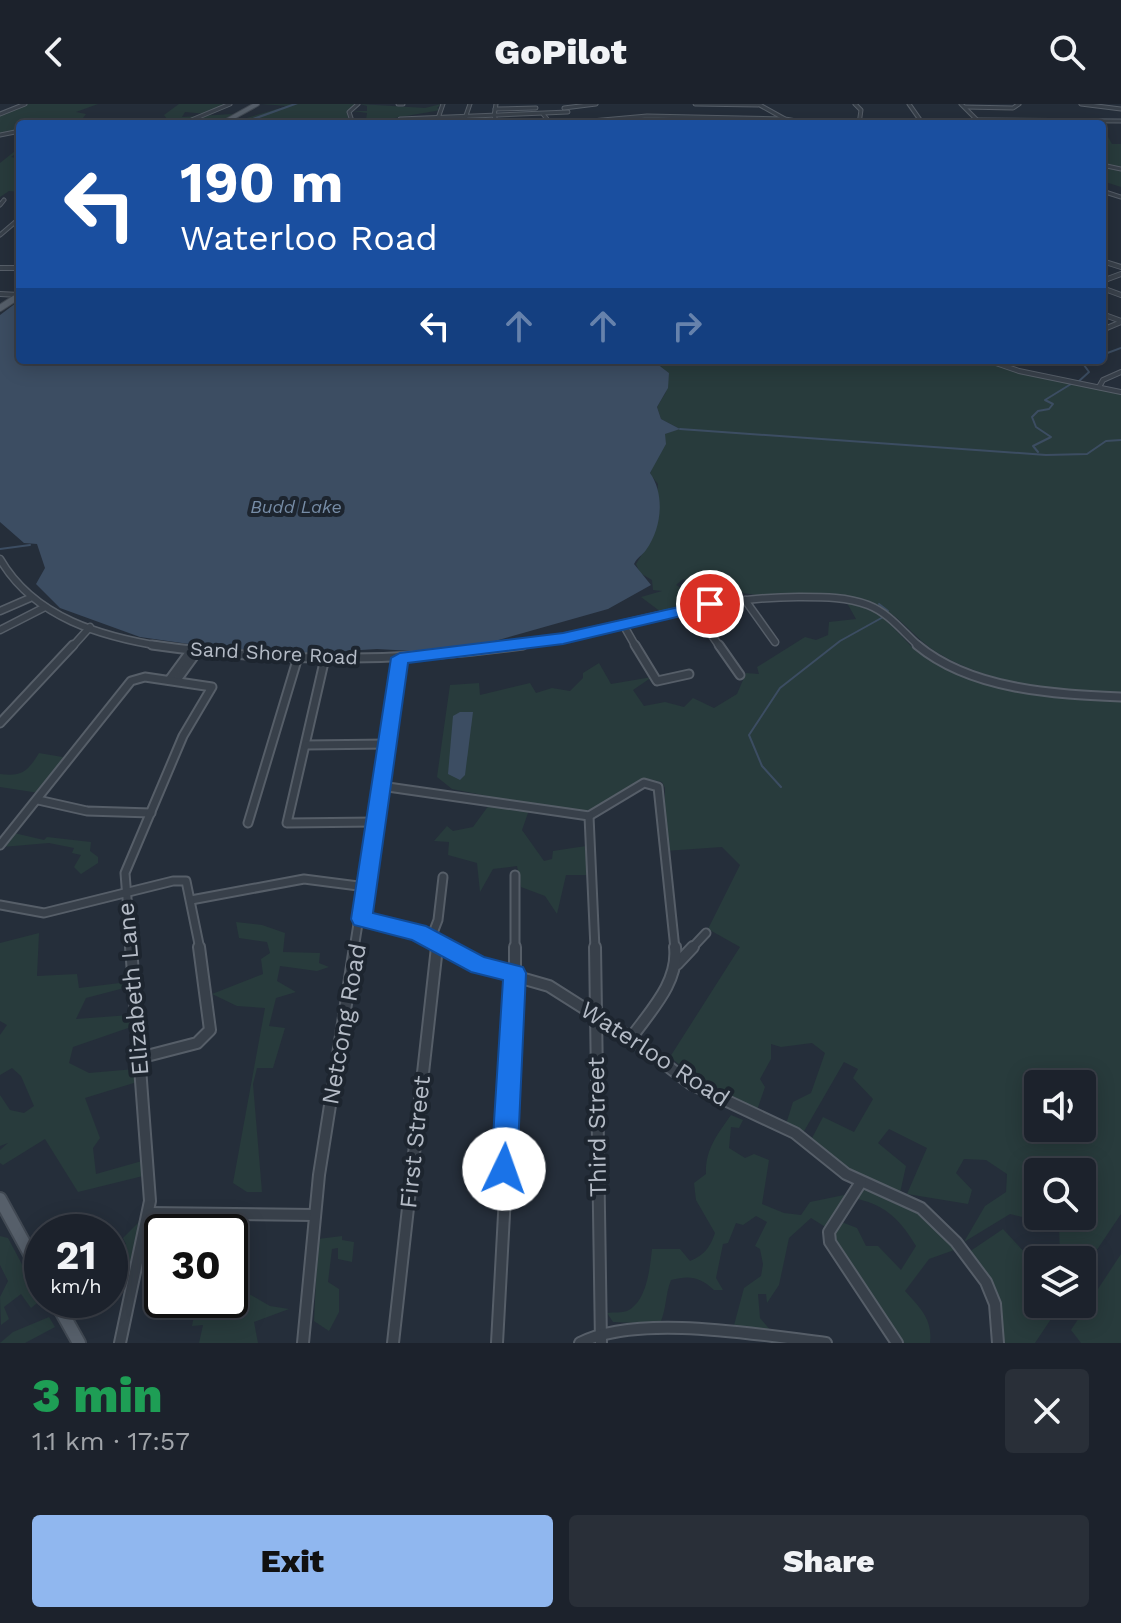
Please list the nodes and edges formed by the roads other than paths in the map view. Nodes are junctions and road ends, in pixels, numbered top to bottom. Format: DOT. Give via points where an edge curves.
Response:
graph roads {
  1 [pos="25,104"];
  2 [pos="230,104"];
  3 [pos="257,104"];
  4 [pos="358,104"];
  5 [pos="443,104"];
  6 [pos="470,104"];
  7 [pos="596,104"];
  8 [pos="695,104"];
  9 [pos="758,104"];
  10 [pos="1019,104"];
  11 [pos="1081,104"];
  12 [pos="534,106"];
  13 [pos="562,106"];
  14 [pos="963,106"];
  15 [pos="1110,106"];
  16 [pos="495,107"];
  17 [pos="1121,109"];
  18 [pos="568,112"];
  19 [pos="0,114"];
  20 [pos="545,114"];
  21 [pos="440,117"];
  22 [pos="467,117"];
  23 [pos="494,117"];
  24 [pos="630,117"];
  25 [pos="400,119"];
  26 [pos="411,119"];
  27 [pos="785,119"];
  28 [pos="192,120"];
  29 [pos="228,120"];
  30 [pos="352,120"];
  31 [pos="438,120"];
  32 [pos="465,120"];
  33 [pos="496,120"];
  34 [pos="549,120"];
  35 [pos="577,120"];
  36 [pos="605,120"];
  37 [pos="636,120"];
  38 [pos="791,120"];
  39 [pos="977,120"];
  40 [pos="2,134"];
  41 [pos="0,141"];
  42 [pos="4,200"];
  43 [pos="0,205"];
  44 [pos="16,221"];
  45 [pos="0,235"];
  46 [pos="998,364"];
  47 [pos="1121,372"];
  48 [pos="1099,387"];
  49 [pos="1121,392"];
  50 [pos="1,562"];
  51 [pos="30,598"];
  52 [pos="745,600"];
  53 [pos="45,607"];
  54 [pos="692,607"];
  55 [pos="0,611"];
  56 [pos="624,626"];
  57 [pos="90,627"];
  58 [pos="0,630"];
  59 [pos="775,642"];
  60 [pos="195,650"];
  61 [pos="298,657"];
  62 [pos="325,658"];
  63 [pos="400,658"];
  64 [pos="689,674"];
  65 [pos="740,675"];
  66 [pos="173,680"];
  67 [pos="1121,697"];
  68 [pos="0,723"];
  69 [pos="388,744"];
  70 [pos="306,745"];
  71 [pos="381,786"];
  72 [pos="38,800"];
  73 [pos="151,813"];
  74 [pos="589,816"];
  75 [pos="376,822"];
  76 [pos="248,823"];
  77 [pos="0,845"];
  78 [pos="515,875"];
  79 [pos="443,877"];
  80 [pos="366,887"];
  81 [pos="124,893"];
  82 [pos="191,900"];
  83 [pos="0,905"];
  84 [pos="361,919"];
  85 [pos="706,933"];
  86 [pos="435,940"];
  87 [pos="677,964"];
  88 [pos="515,973"];
  89 [pos="597,1016"];
  90 [pos="631,1038"];
  91 [pos="139,1058"];
  92 [pos="861,1182"];
  93 [pos="0,1199"];
  94 [pos="149,1213"];
  95 [pos="314,1215"];
  96 [pos="24,1243"];
  97 [pos="65,1318"];
  98 [pos="601,1337"];
  99 [pos="79,1343"];
  100 [pos="120,1343"];
  101 [pos="303,1343"];
  102 [pos="393,1343"];
  103 [pos="497,1343"];
  104 [pos="580,1343"];
  105 [pos="826,1343"];
  106 [pos="897,1343"];
  107 [pos="998,1343"];
  1 -- 19 [label="street"];
  2 -- 28 [label="street"];
  3 -- 29 [label="main road"];
  4 -- 30 [label="street" via="349,112"];
  5 -- 21 [label="street"];
  6 -- 22 [label="street"];
  7 -- 13 [label="street"];
  8 -- 9 [label="street"];
  9 -- 27 [label="street"];
  10 -- 14 [label="street"];
  11 -- 15 [label="street"];
  12 -- 16 [label="street"];
  12 -- 20 [label="street"];
  13 -- 18 [label="street"];
  14 -- 39 [label="street"];
  15 -- 17 [label="street"];
  16 -- 23 [label="street"];
  18 -- 20 [label="street"];
  18 -- 35 [label="street"];
  20 -- 23 [label="street"];
  20 -- 34 [label="street"];
  21 -- 22 [label="street"];
  21 -- 26 [label="street"];
  21 -- 31 [label="street"];
  22 -- 23 [label="street"];
  22 -- 32 [label="street"];
  23 -- 33 [label="street"];
  24 -- 27 [label="street"];
  24 -- 36 [label="street"];
  24 -- 37 [label="street"];
  25 -- 26 [label="street"];
  27 -- 38 [label="street"];
  40 -- 41 [label="street" via="7,137"];
  42 -- 43 [label="street"];
  44 -- 45 [label="street"];
  46 -- 48 [label="street"];
  47 -- 48 [label="street"];
  48 -- 49 [label="street"];
  50 -- 51 [label="street, Sand Shore Road"];
  51 -- 53 [label="street, Sand Shore Road"];
  51 -- 55 [label="street"];
  52 -- 54 [label="street, Sand Shore Road"];
  52 -- 59 [label="street"];
  52 -- 67 [label="street, Sand Shore Road" via="851,600 887,614 933,657 969,673 1044,691"];
  53 -- 57 [label="street, Sand Shore Road"];
  53 -- 58 [label="street"];
  54 -- 56 [label="street, Sand Shore Road"];
  54 -- 65 [label="street"];
  56 -- 63 [label="street, Sand Shore Road" via="549,641"];
  56 -- 64 [label="street" via="659,682"];
  57 -- 60 [label="street, Sand Shore Road"];
  57 -- 68 [label="street"];
  60 -- 61 [label="street, Sand Shore Road"];
  60 -- 66 [label="street"];
  61 -- 62 [label="street, Sand Shore Road"];
  61 -- 76 [label="street"];
  62 -- 63 [label="street, Sand Shore Road"];
  62 -- 70 [label="street"];
  63 -- 69 [label="street, Netcong Road"];
  66 -- 72 [label="street" via="143,677 129,683"];
  66 -- 73 [label="street, Elizabeth Lane" via="213,689 183,736"];
  69 -- 70 [label="street"];
  69 -- 71 [label="street, Netcong Road"];
  70 -- 75 [label="street" via="287,823"];
  71 -- 74 [label="street"];
  71 -- 75 [label="street, Netcong Road"];
  72 -- 73 [label="street" via="87,811"];
  72 -- 77 [label="street"];
  73 -- 81 [label="street, Elizabeth Lane" via="125,873"];
  74 -- 87 [label="street" via="641,784 659,789"];
  74 -- 89 [label="street, Third Street"];
  75 -- 80 [label="street, Netcong Road"];
  78 -- 88 [label="street"];
  79 -- 86 [label="street, First Street"];
  80 -- 82 [label="street" via="304,879"];
  80 -- 84 [label="street, Netcong Road"];
  81 -- 82 [label="street" via="183,880"];
  81 -- 83 [label="street" via="44,913"];
  81 -- 91 [label="street, Elizabeth Lane"];
  82 -- 91 [label="street" via="210,1027 197,1043"];
  84 -- 86 [label="street, Waterloo Road"];
  84 -- 95 [label="street, Netcong Road"];
  85 -- 87 [label="street"];
  86 -- 88 [label="street, Waterloo Road" via="479,966"];
  86 -- 102 [label="street, First Street"];
  87 -- 90 [label="street"];
  88 -- 89 [label="street, Waterloo Road" via="549,986"];
  88 -- 103 [label="street"];
  89 -- 90 [label="street, Waterloo Road"];
  89 -- 98 [label="street, Third Street"];
  90 -- 92 [label="street, Waterloo Road" via="691,1084 795,1133"];
  91 -- 94 [label="street, Elizabeth Lane"];
  92 -- 106 [label="street" via="828,1235"];
  92 -- 107 [label="street, Waterloo Road" via="915,1203 956,1242 991,1293"];
  93 -- 96 [label="main road"];
  94 -- 95 [label="street"];
  94 -- 100 [label="street, Elizabeth Lane"];
  95 -- 101 [label="street, Netcong Road"];
  97 -- 99 [label="main road"];
  98 -- 104 [label="street"];
  98 -- 105 [label="street" via="676,1329"];
}
